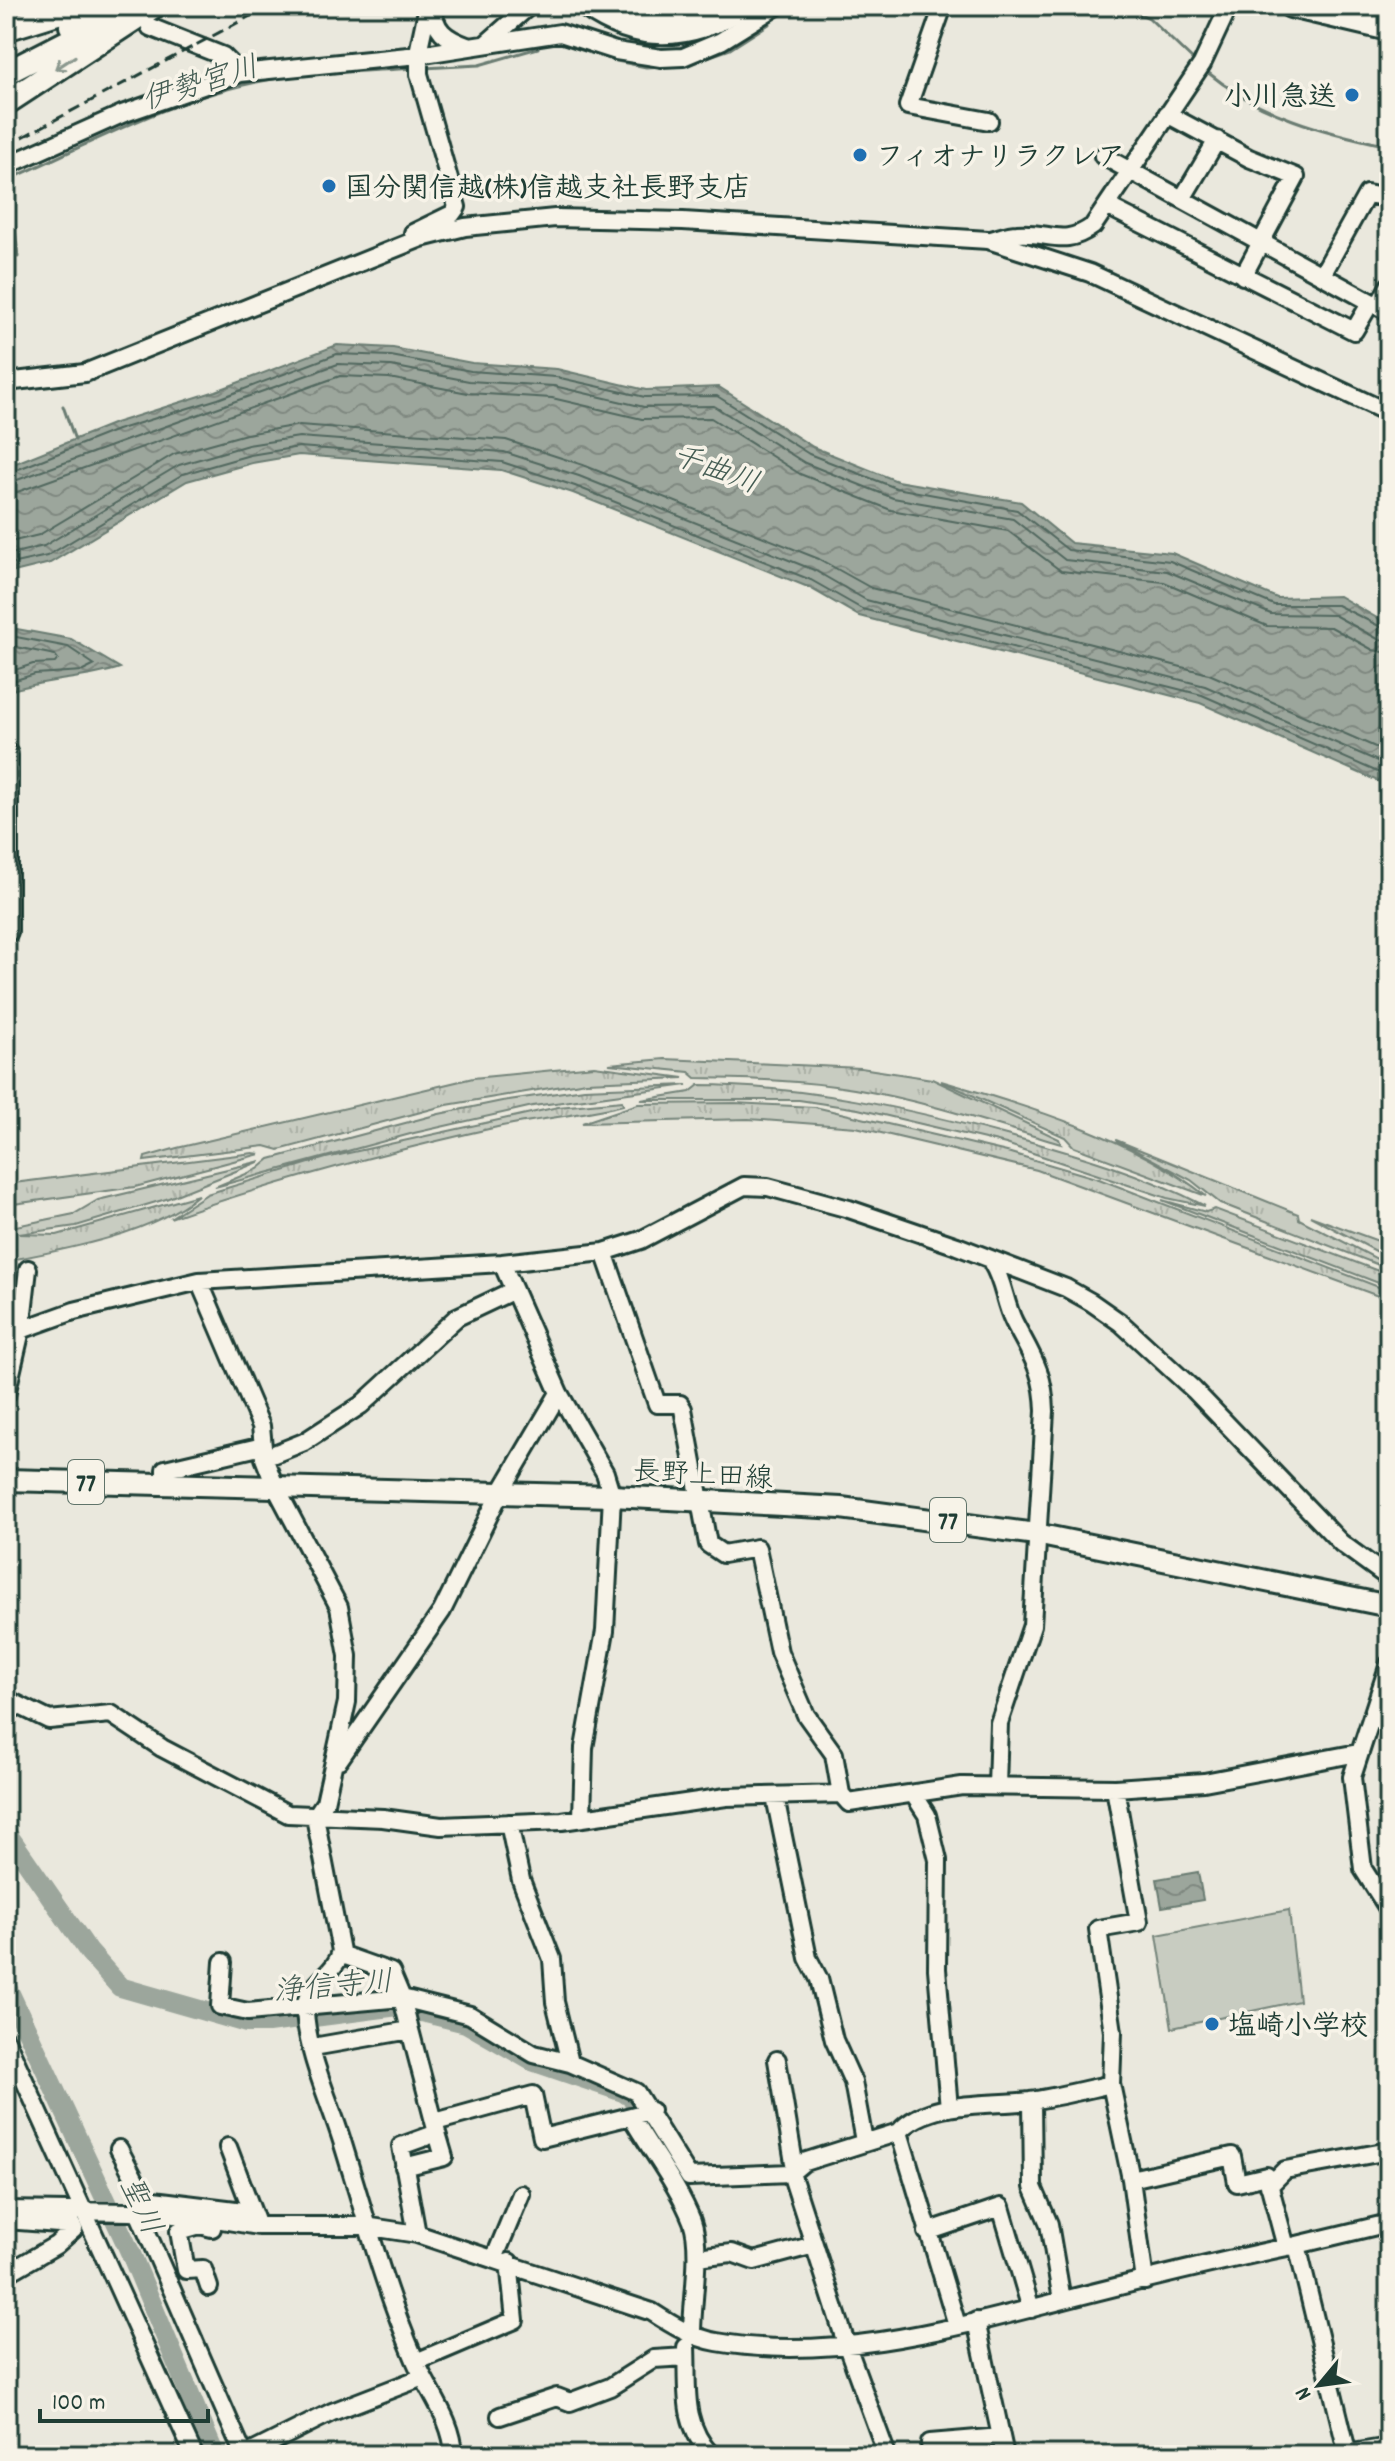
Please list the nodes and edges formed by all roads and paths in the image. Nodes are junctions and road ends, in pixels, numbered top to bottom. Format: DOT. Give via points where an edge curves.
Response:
graph roads {
  1 [pos="80,6"];
  2 [pos="101,6"];
  3 [pos="431,6"];
  4 [pos="529,6"];
  5 [pos="587,6"];
  6 [pos="614,6"];
  7 [pos="715,6"];
  8 [pos="744,6"];
  9 [pos="777,6"];
  10 [pos="943,6"];
  11 [pos="1229,6"];
  12 [pos="1291,6"];
  13 [pos="1389,10"];
  14 [pos="149,13"];
  15 [pos="1376,16"];
  16 [pos="6,29"];
  17 [pos="486,44"];
  18 [pos="469,47"];
  19 [pos="6,61"];
  20 [pos="419,64"];
  21 [pos="6,73"];
  22 [pos="240,73"];
  23 [pos="6,103"];
  24 [pos="1167,114"];
  25 [pos="989,121"];
  26 [pos="1217,140"];
  27 [pos="1103,156"];
  28 [pos="6,166"];
  29 [pos="1129,170"];
  30 [pos="1389,198"];
  31 [pos="1182,199"];
  32 [pos="1107,206"];
  33 [pos="988,240"];
  34 [pos="1262,242"];
  35 [pos="381,253"];
  36 [pos="1322,275"];
  37 [pos="1243,276"];
  38 [pos="1389,286"];
  39 [pos="1379,307"];
  40 [pos="6,382"];
  41 [pos="1389,413"];
  42 [pos="6,755"];
  43 [pos="6,931"];
  44 [pos="604,1252"];
  45 [pos="502,1263"];
  46 [pos="992,1263"];
  47 [pos="28,1269"];
  48 [pos="199,1281"];
  49 [pos="512,1291"];
  50 [pos="21,1330"];
  51 [pos="559,1393"];
  52 [pos="6,1395"];
  53 [pos="263,1452"];
  54 [pos="6,1480"];
  55 [pos="165,1485"];
  56 [pos="275,1486"];
  57 [pos="499,1495"];
  58 [pos="612,1496"];
  59 [pos="700,1502"];
  60 [pos="1036,1534"];
  61 [pos="1389,1578"];
  62 [pos="1389,1606"];
  63 [pos="1389,1664"];
  64 [pos="6,1699"];
  65 [pos="1358,1753"];
  66 [pos="336,1765"];
  67 [pos="997,1786"];
  68 [pos="1115,1788"];
  69 [pos="841,1794"];
  70 [pos="914,1795"];
  71 [pos="775,1797"];
  72 [pos="315,1817"];
  73 [pos="582,1818"];
  74 [pos="509,1823"];
  75 [pos="1389,1910"];
  76 [pos="340,1954"];
  77 [pos="223,1962"];
  78 [pos="402,1999"];
  79 [pos="306,2015"];
  80 [pos="409,2029"];
  81 [pos="6,2040"];
  82 [pos="313,2047"];
  83 [pos="777,2060"];
  84 [pos="570,2063"];
  85 [pos="1111,2084"];
  86 [pos="1032,2101"];
  87 [pos="949,2108"];
  88 [pos="641,2115"];
  89 [pos="436,2128"];
  90 [pos="899,2132"];
  91 [pos="864,2141"];
  92 [pos="228,2147"];
  93 [pos="119,2149"];
  94 [pos="1389,2151"];
  95 [pos="404,2167"];
  96 [pos="793,2171"];
  97 [pos="1131,2179"];
  98 [pos="680,2181"];
  99 [pos="1269,2186"];
  100 [pos="521,2194"];
  101 [pos="6,2199"];
  102 [pos="61,2200"];
  103 [pos="6,2210"];
  104 [pos="86,2210"];
  105 [pos="134,2212"];
  106 [pos="6,2220"];
  107 [pos="250,2220"];
  108 [pos="1389,2223"];
  109 [pos="365,2226"];
  110 [pos="927,2232"];
  111 [pos="417,2234"];
  112 [pos="814,2245"];
  113 [pos="1291,2246"];
  114 [pos="702,2257"];
  115 [pos="502,2261"];
  116 [pos="6,2274"];
  117 [pos="1145,2281"];
  118 [pos="209,2287"];
  119 [pos="1062,2300"];
  120 [pos="1031,2309"];
  121 [pos="976,2321"];
  122 [pos="957,2325"];
  123 [pos="688,2333"];
  124 [pos="847,2346"];
  125 [pos="686,2357"];
  126 [pos="419,2370"];
  127 [pos="500,2416"];
  128 [pos="1001,2437"];
  129 [pos="1389,2447"];
  130 [pos="194,2455"];
  131 [pos="245,2455"];
  132 [pos="454,2455"];
  133 [pos="711,2455"];
  134 [pos="887,2455"];
  135 [pos="931,2455"];
  136 [pos="1005,2455"];
  137 [pos="1345,2455"];
  1 -- 16 [label="highway"];
  2 -- 19 [label="highway"];
  3 -- 18 [label="street" via="437,29"];
  3 -- 20 [label="street"];
  4 -- 17 [label="street"];
  5 -- 8 [label="highway" via="625,28 666,34 710,25"];
  6 -- 7 [label="highway" via="661,17"];
  9 -- 17 [label="street" via="721,41 683,57 616,51 560,33"];
  10 -- 25 [label="street" via="908,106"];
  11 -- 24 [label="street" via="1200,67"];
  12 -- 15 [label="highway"];
  13 -- 15 [label="highway"];
  14 -- 21 [label="highway"];
  14 -- 22 [label="street" via="223,56"];
  14 -- 23 [label="highway, one-way"];
  17 -- 18 [label="street"];
  18 -- 20 [label="street"];
  20 -- 22 [label="street"];
  20 -- 35 [label="street" via="457,207"];
  22 -- 28 [label="street" via="122,114"];
  24 -- 26 [label="street"];
  24 -- 29 [label="street"];
  26 -- 31 [label="street"];
  26 -- 34 [label="street" via="1296,177"];
  27 -- 29 [label="street"];
  29 -- 31 [label="street"];
  29 -- 32 [label="street"];
  30 -- 36 [label="street" via="1367,194"];
  31 -- 34 [label="street"];
  32 -- 33 [label="street" via="1078,236 1055,239 1019,233"];
  32 -- 37 [label="street"];
  33 -- 35 [label="street" via="555,218 465,227"];
  33 -- 41 [label="street" via="1090,273"];
  34 -- 36 [label="street"];
  34 -- 37 [label="street"];
  35 -- 40 [label="street" via="85,373"];
  36 -- 39 [label="street"];
  37 -- 39 [label="street" via="1354,331"];
  38 -- 39 [label="street"];
  42 -- 43 [label="highway"];
  44 -- 45 [label="street"];
  44 -- 46 [label="street" via="641,1240 744,1186 768,1187 849,1209"];
  44 -- 59 [label="street" via="655,1400 659,1406 680,1404 683,1409"];
  45 -- 48 [label="street"];
  45 -- 49 [label="street"];
  46 -- 60 [label="street" via="1044,1386 1044,1469"];
  46 -- 61 [label="street" via="1066,1288 1121,1323 1194,1390 1341,1543"];
  47 -- 50 [label="street"];
  48 -- 50 [label="street" via="74,1311"];
  48 -- 53 [label="street" via="261,1426"];
  49 -- 51 [label="street"];
  49 -- 53 [label="street" via="457,1317 361,1405 304,1442"];
  50 -- 52 [label="street"];
  51 -- 57 [label="street"];
  51 -- 58 [label="street" via="605,1473"];
  53 -- 55 [label="street" via="165,1469"];
  53 -- 56 [label="street"];
  54 -- 55 [label="main road, 長野上田線 / 77"];
  55 -- 56 [label="main road, 長野上田線 / 77"];
  56 -- 57 [label="main road, 長野上田線 / 77"];
  56 -- 66 [label="street" via="339,1607 348,1678"];
  57 -- 58 [label="main road, 長野上田線 / 77"];
  57 -- 66 [label="street" via="442,1611"];
  58 -- 59 [label="main road, 長野上田線 / 77"];
  58 -- 73 [label="street" via="605,1631 584,1748"];
  59 -- 60 [label="main road, 長野上田線 / 77" via="870,1511"];
  59 -- 69 [label="street" via="705,1539 716,1553 757,1548 779,1652 806,1715 834,1754"];
  60 -- 62 [label="main road, 長野上田線 / 77"];
  60 -- 67 [label="street" via="1032,1625 999,1723"];
  63 -- 65 [label="street"];
  64 -- 72 [label="street" via="49,1720 111,1714 263,1804"];
  65 -- 68 [label="street" via="1204,1782"];
  65 -- 75 [label="street" via="1352,1777 1363,1869"];
  66 -- 72 [label="street"];
  67 -- 68 [label="street"];
  67 -- 70 [label="street"];
  68 -- 85 [label="street" via="1139,1922 1098,1929 1113,2032"];
  69 -- 70 [label="street" via="849,1803"];
  69 -- 71 [label="street"];
  70 -- 87 [label="street" via="927,1815 938,1860 937,1969"];
  71 -- 73 [label="street" via="700,1799"];
  71 -- 91 [label="street" via="808,1958 853,2082"];
  72 -- 74 [label="street" via="441,1826"];
  72 -- 76 [label="street"];
  73 -- 74 [label="street"];
  74 -- 84 [label="street" via="521,1880 552,1959 555,2002"];
  76 -- 78 [label="street" via="391,1972"];
  76 -- 79 [label="street" via="337,1966 307,1998"];
  77 -- 79 [label="street" via="220,2006"];
  78 -- 79 [label="street"];
  78 -- 80 [label="street"];
  78 -- 84 [label="street" via="470,2015 534,2054"];
  79 -- 82 [label="street"];
  80 -- 82 [label="street"];
  80 -- 89 [label="street"];
  81 -- 104 [label="street"];
  82 -- 109 [label="street"];
  83 -- 96 [label="street"];
  84 -- 88 [label="street" via="636,2092"];
  85 -- 86 [label="street"];
  85 -- 97 [label="street"];
  86 -- 87 [label="street"];
  86 -- 119 [label="street" via="1033,2187 1049,2224"];
  87 -- 90 [label="street" via="907,2123"];
  88 -- 89 [label="street" via="542,2138 533,2095"];
  88 -- 98 [label="street"];
  89 -- 95 [label="street" via="401,2146"];
  89 -- 95 [label="street" via="444,2157"];
  90 -- 91 [label="street"];
  90 -- 110 [label="street"];
  91 -- 96 [label="street" via="804,2162"];
  92 -- 107 [label="street"];
  93 -- 107 [label="street" via="145,2199"];
  94 -- 99 [label="street" via="1285,2170"];
  95 -- 111 [label="street"];
  96 -- 98 [label="street"];
  96 -- 112 [label="street"];
  97 -- 99 [label="street" via="1232,2156 1237,2183 1267,2176"];
  97 -- 117 [label="street"];
  98 -- 114 [label="street"];
  99 -- 113 [label="street"];
  100 -- 115 [label="street"];
  101 -- 102 [label="street"];
  103 -- 104 [label="street"];
  104 -- 105 [label="street"];
  104 -- 130 [label="street"];
  105 -- 107 [label="street"];
  105 -- 131 [label="street"];
  106 -- 116 [label="street" via="74,2229"];
  107 -- 109 [label="street"];
  107 -- 118 [label="street" via="224,2230 200,2225 179,2231 186,2270 203,2269"];
  108 -- 113 [label="street"];
  109 -- 111 [label="street"];
  109 -- 126 [label="street"];
  110 -- 120 [label="street" via="1001,2207"];
  110 -- 122 [label="street"];
  111 -- 115 [label="street"];
  112 -- 114 [label="street" via="754,2261 732,2253"];
  112 -- 124 [label="street"];
  113 -- 117 [label="street"];
  113 -- 137 [label="street"];
  114 -- 123 [label="street"];
  115 -- 123 [label="street" via="652,2312"];
  115 -- 126 [label="street" via="515,2320"];
  117 -- 119 [label="street"];
  119 -- 120 [label="street"];
  120 -- 121 [label="street"];
  121 -- 122 [label="street"];
  121 -- 128 [label="street"];
  122 -- 124 [label="street"];
  123 -- 124 [label="street" via="715,2342 785,2348"];
  123 -- 125 [label="street"];
  124 -- 134 [label="street"];
  125 -- 127 [label="street" via="654,2359 610,2387 570,2402 557,2397"];
  125 -- 133 [label="street" via="692,2429"];
  126 -- 131 [label="street"];
  126 -- 132 [label="street" via="450,2431"];
  128 -- 135 [label="street" via="930,2443"];
  128 -- 136 [label="street"];
  129 -- 137 [label="street"];
}
